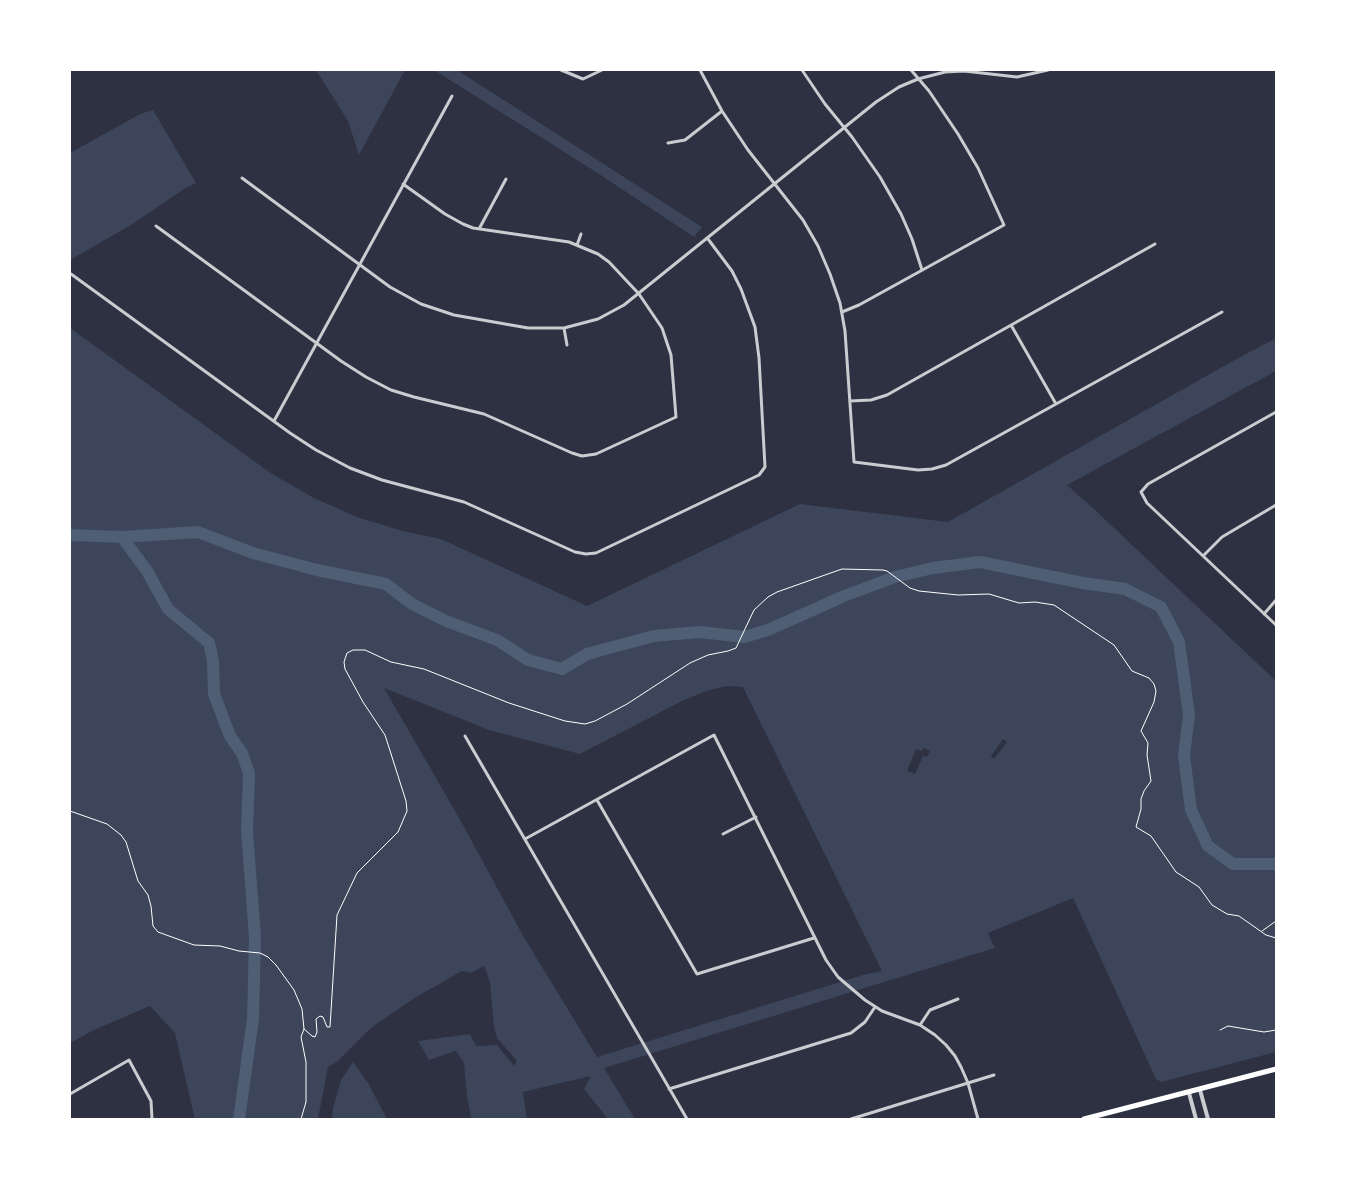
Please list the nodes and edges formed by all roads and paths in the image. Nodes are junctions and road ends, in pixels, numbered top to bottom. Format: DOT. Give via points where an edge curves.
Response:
graph roads {
  1 [pos="561,70"];
  2 [pos="602,70"];
  3 [pos="700,70"];
  4 [pos="802,70"];
  5 [pos="911,70"];
  6 [pos="1048,70"];
  7 [pos="918,79"];
  8 [pos="452,96"];
  9 [pos="722,110"];
  10 [pos="844,128"];
  11 [pos="668,143"];
  12 [pos="242,178"];
  13 [pos="506,179"];
  14 [pos="403,184"];
  15 [pos="776,184"];
  16 [pos="156,226"];
  17 [pos="479,229"];
  18 [pos="580,234"];
  19 [pos="708,239"];
  20 [pos="1155,244"];
  21 [pos="577,245"];
  22 [pos="360,263"];
  23 [pos="922,270"];
  24 [pos="71,274"];
  25 [pos="639,294"];
  26 [pos="842,312"];
  27 [pos="1222,312"];
  28 [pos="1011,325"];
  29 [pos="564,328"];
  30 [pos="316,343"];
  31 [pos="567,345"];
  32 [pos="850,401"];
  33 [pos="1056,404"];
  34 [pos="1276,412"];
  35 [pos="274,421"];
  36 [pos="1276,505"];
  37 [pos="1203,556"];
  38 [pos="1276,600"];
  39 [pos="1264,614"];
  40 [pos="1276,625"];
  41 [pos="465,736"];
  42 [pos="597,800"];
  43 [pos="70,811"];
  44 [pos="756,817"];
  45 [pos="723,834"];
  46 [pos="525,839"];
  47 [pos="1276,921"];
  48 [pos="1262,932"];
  49 [pos="814,938"];
  50 [pos="1276,938"];
  51 [pos="958,999"];
  52 [pos="875,1007"];
  53 [pos="920,1025"];
  54 [pos="304,1029"];
  55 [pos="1220,1030"];
  56 [pos="1276,1030"];
  57 [pos="1276,1069"];
  58 [pos="994,1075"];
  59 [pos="968,1083"];
  60 [pos="669,1089"];
  61 [pos="1200,1090"];
  62 [pos="1188,1093"];
  63 [pos="70,1094"];
  64 [pos="152,1119"];
  65 [pos="301,1119"];
  66 [pos="687,1119"];
  67 [pos="851,1119"];
  68 [pos="978,1119"];
  69 [pos="1084,1119"];
  70 [pos="1196,1119"];
  71 [pos="1208,1119"];
  1 -- 2 [label="street" via="583,79"];
  3 -- 9 [label="street"];
  4 -- 10 [label="street"];
  5 -- 7 [label="street"];
  6 -- 7 [label="street" via="1017,77 957,72"];
  7 -- 10 [label="street" via="888,93"];
  7 -- 23 [label="street" via="958,134 1004,224"];
  8 -- 14 [label="street"];
  9 -- 11 [label="street" via="685,140"];
  9 -- 15 [label="street" via="748,150"];
  10 -- 15 [label="street"];
  10 -- 23 [label="street" via="880,177 901,214"];
  12 -- 22 [label="street"];
  13 -- 17 [label="street"];
  14 -- 17 [label="street" via="445,214"];
  14 -- 22 [label="street"];
  15 -- 19 [label="street"];
  15 -- 26 [label="street" via="818,246"];
  16 -- 30 [label="street"];
  17 -- 21 [label="street"];
  18 -- 21 [label="street"];
  19 -- 25 [label="street"];
  19 -- 35 [label="street" via="732,272 755,327 765,467 758,475 596,553 575,552 464,502 350,468 316,450"];
  20 -- 28 [label="street"];
  21 -- 25 [label="street" via="609,262"];
  22 -- 29 [label="street" via="390,287 437,310 528,328"];
  22 -- 30 [label="street"];
  23 -- 26 [label="street" via="860,306"];
  24 -- 35 [label="street"];
  25 -- 29 [label="street" via="598,319"];
  25 -- 30 [label="street" via="658,320 668,342 676,417 589,456 572,453 484,414 391,390"];
  26 -- 32 [label="street"];
  27 -- 33 [label="street"];
  28 -- 32 [label="street" via="887,395"];
  28 -- 33 [label="street"];
  29 -- 31 [label="street"];
  30 -- 35 [label="street"];
  32 -- 33 [label="street" via="854,462 918,470 939,468 952,462"];
  34 -- 37 [label="street" via="1148,484 1141,492 1147,503"];
  36 -- 37 [label="street" via="1222,537"];
  37 -- 39 [label="street"];
  38 -- 39 [label="street"];
  39 -- 40 [label="street"];
  41 -- 46 [label="street"];
  42 -- 44 [label="street" via="714,735"];
  42 -- 46 [label="street"];
  42 -- 49 [label="street" via="698,974"];
  43 -- 54 [label="path" via="107,824 126,842 138,880 148,895 153,926 158,932 194,945 220,946 268,957 294,990 302,1010"];
  44 -- 45 [label="street"];
  44 -- 49 [label="street"];
  46 -- 60 [label="street"];
  47 -- 48 [label="path"];
  48 -- 50 [label="path"];
  48 -- 54 [label="path" via="1239,916 1227,914 1212,905 1199,887 1179,875 1151,836 1136,827 1141,800 1151,781 1148,743 1141,731 1156,691 1149,678 1132,670 1114,646 1054,605 1019,603 989,594 920,591 910,588 887,571 850,569 832,572 777,592 754,610 736,648 690,663 627,704 585,724 509,703 424,669 391,662 365,650 347,653 345,669 385,735 407,811 398,832 357,873 337,915 330,1027 326,1027 320,1016 316,1019 315,1037"];
  49 -- 52 [label="street" via="838,977"];
  51 -- 53 [label="street" via="930,1010"];
  52 -- 53 [label="street"];
  52 -- 60 [label="street" via="866,1022 851,1033"];
  53 -- 59 [label="street" via="951,1051"];
  54 -- 65 [label="path" via="301,1038 306,1062 306,1102"];
  55 -- 56 [label="path" via="1228,1026 1264,1032"];
  57 -- 61 [label="main road"];
  58 -- 59 [label="street"];
  59 -- 67 [label="street"];
  59 -- 68 [label="street"];
  60 -- 66 [label="street"];
  61 -- 62 [label="main road"];
  61 -- 71 [label="street"];
  62 -- 69 [label="main road"];
  62 -- 70 [label="street"];
  63 -- 64 [label="street" via="128,1060 151,1101"];
}
